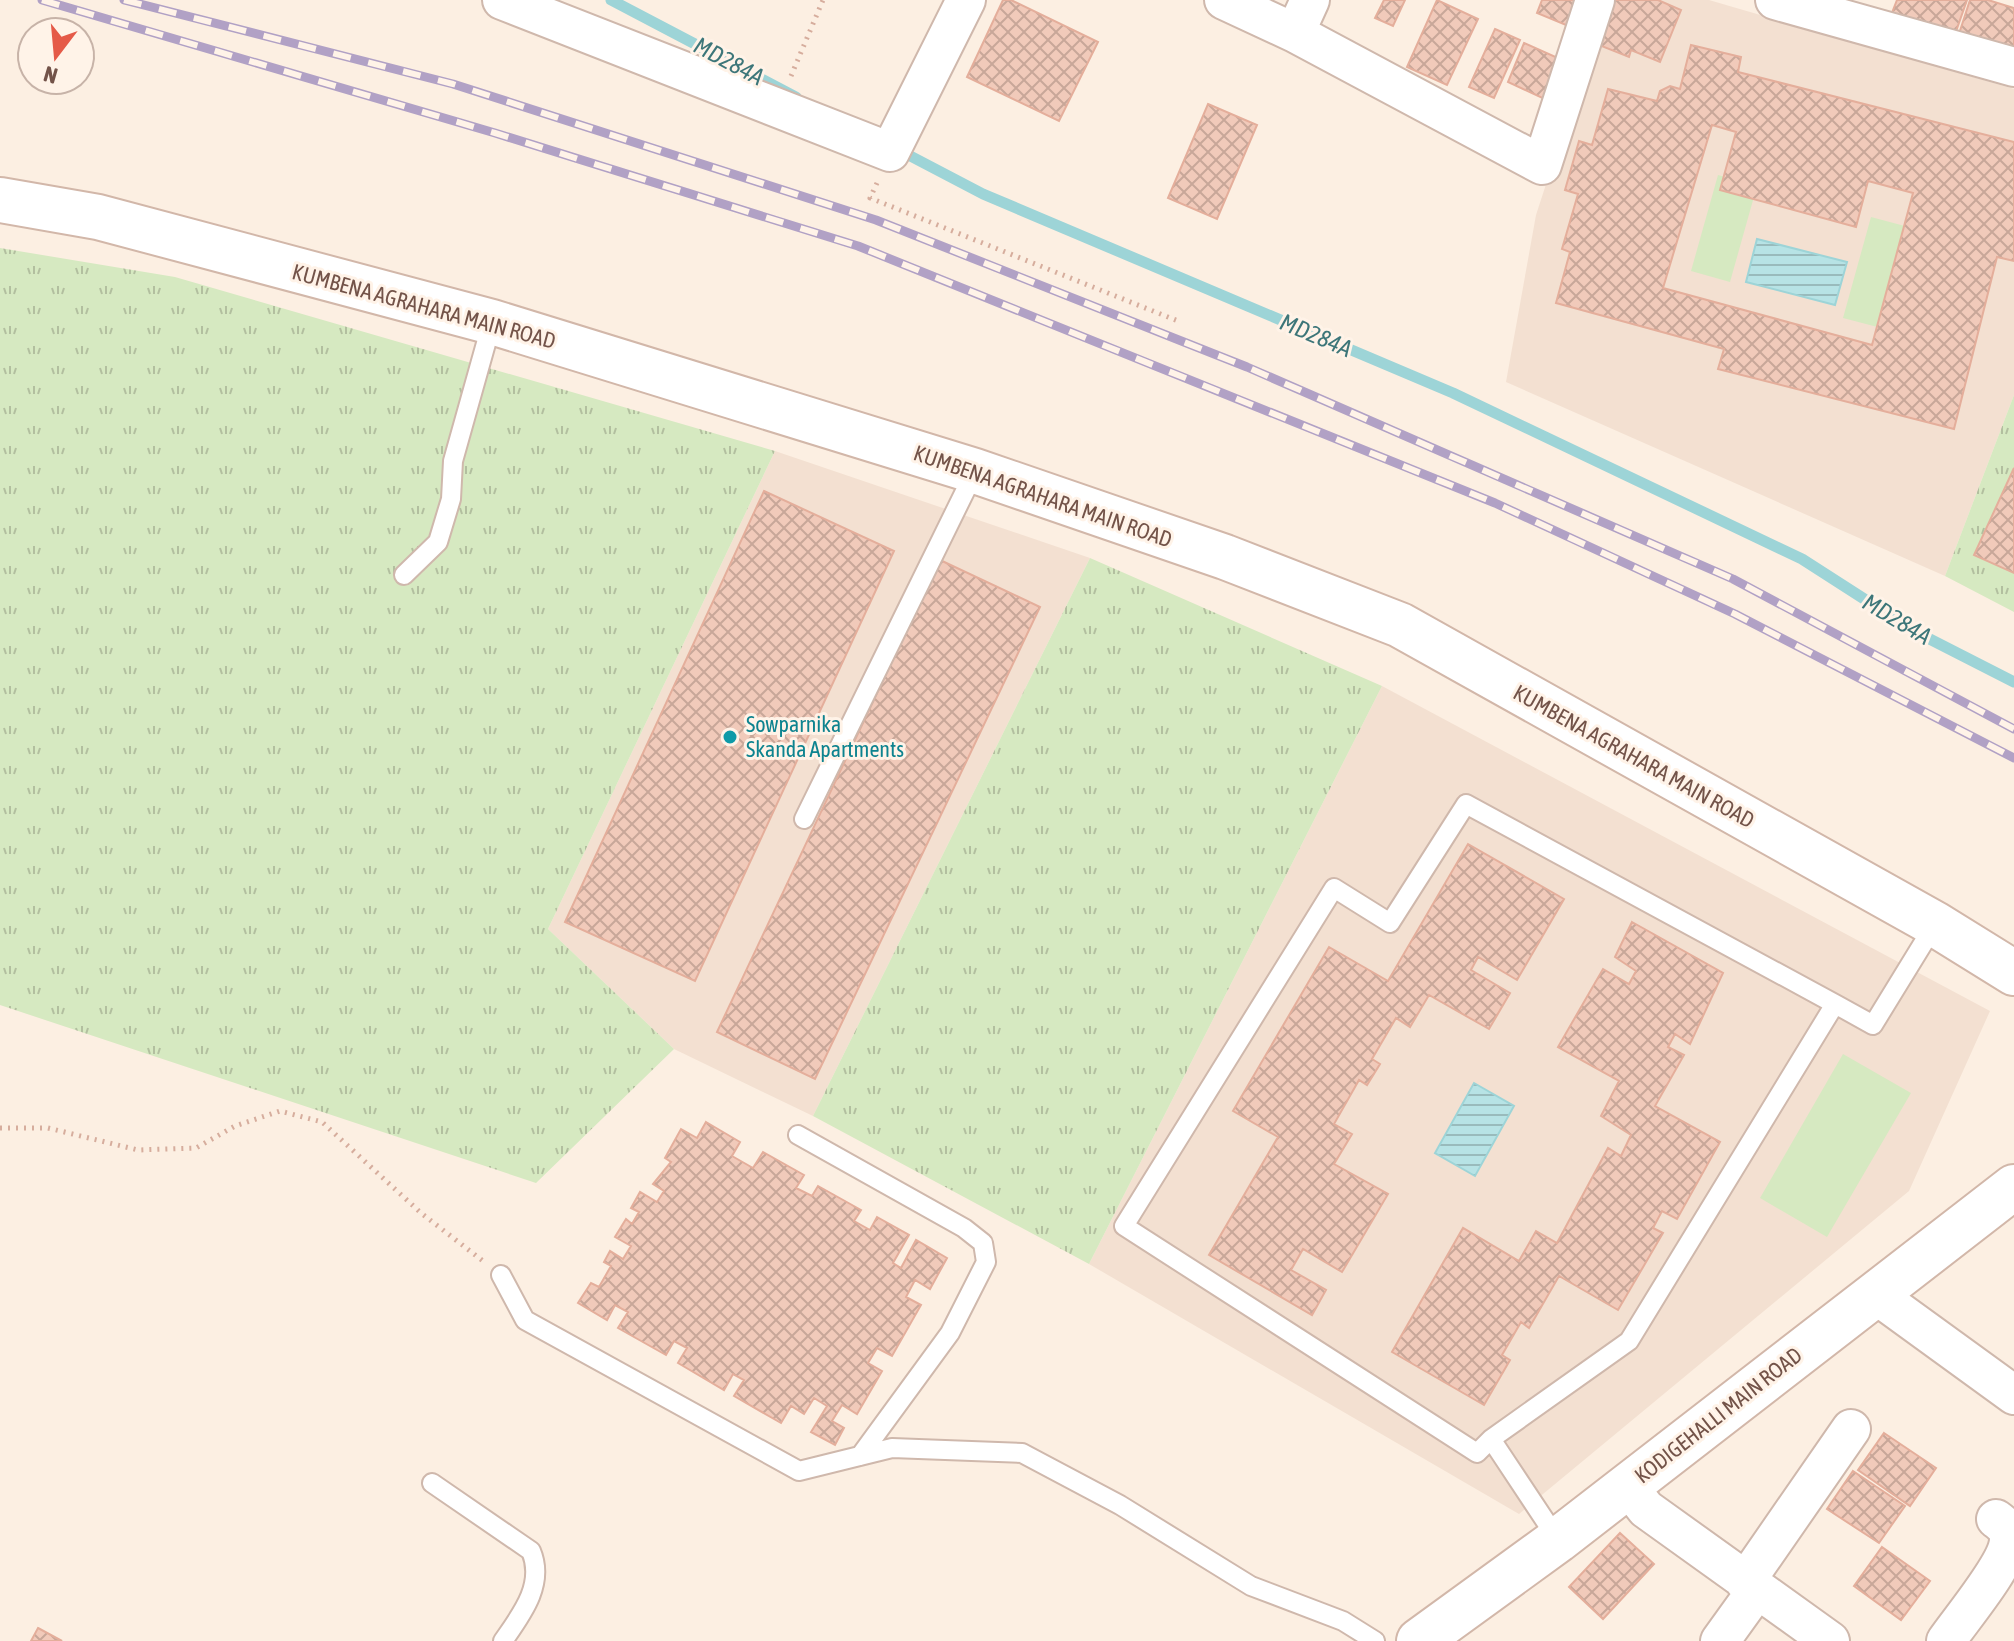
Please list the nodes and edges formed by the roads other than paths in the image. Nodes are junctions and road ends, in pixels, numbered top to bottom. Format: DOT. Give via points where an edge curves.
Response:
graph roads {
  1 [pos="502,0"];
  2 [pos="1224,0"];
  3 [pos="1595,0"];
  4 [pos="1775,0"];
  5 [pos="956,3"];
  6 [pos="1879,14"];
  7 [pos="1303,16"];
  8 [pos="2014,67"];
  9 [pos="0,200"];
  10 [pos="492,322"];
  11 [pos="975,471"];
  12 [pos="404,575"];
  13 [pos="804,819"];
  14 [pos="1935,924"];
  15 [pos="2014,973"];
  16 [pos="1835,1004"];
  17 [pos="798,1135"];
  18 [pos="2014,1187"];
  19 [pos="501,1275"];
  20 [pos="1875,1294"];
  21 [pos="2014,1395"];
  22 [pos="1851,1429"];
  23 [pos="1491,1439"];
  24 [pos="860,1456"];
  25 [pos="432,1483"];
  26 [pos="1627,1485"];
  27 [pos="1996,1519"];
  28 [pos="1558,1540"];
  29 [pos="1750,1586"];
  30 [pos="503,1641"];
  31 [pos="1375,1641"];
  32 [pos="1419,1641"];
  33 [pos="1720,1641"];
  34 [pos="1830,1641"];
  35 [pos="1946,1641"];
  1 -- 5 [label="street" via="890,152"];
  2 -- 7 [label="street"];
  3 -- 7 [label="street" via="1542,165"];
  4 -- 6 [label="street"];
  6 -- 8 [label="street"];
  9 -- 10 [label="street, KUMBENA AGRAHARA MAIN ROAD" via="98,217"];
  10 -- 11 [label="street, KUMBENA AGRAHARA MAIN ROAD"];
  10 -- 12 [label="lane" via="453,461 451,499 438,542"];
  11 -- 13 [label="lane"];
  11 -- 14 [label="street, KUMBENA AGRAHARA MAIN ROAD" via="1225,557 1400,625"];
  14 -- 15 [label="street, KUMBENA AGRAHARA MAIN ROAD"];
  14 -- 16 [label="lane" via="1873,1025"];
  16 -- 23 [label="lane" via="1629,1341"];
  16 -- 23 [label="lane" via="1466,804 1390,923 1334,888 1124,1226 1477,1453"];
  17 -- 24 [label="lane" via="983,1243 986,1262 950,1333"];
  18 -- 20 [label="street, KODIGEHALLI MAIN ROAD"];
  19 -- 24 [label="lane" via="525,1320 799,1471"];
  20 -- 21 [label="street"];
  20 -- 26 [label="street, KODIGEHALLI MAIN ROAD"];
  22 -- 29 [label="street"];
  23 -- 28 [label="lane"];
  24 -- 31 [label="lane" via="892,1448 1022,1453 1120,1505 1251,1586 1343,1621"];
  25 -- 30 [label="lane" via="531,1551 539,1568 525,1610"];
  26 -- 28 [label="street, KODIGEHALLI MAIN ROAD"];
  26 -- 29 [label="street" via="1646,1509"];
  27 -- 35 [label="street" via="2006,1527 2009,1540 2003,1558"];
  28 -- 32 [label="street, KODIGEHALLI MAIN ROAD"];
  29 -- 33 [label="street"];
  29 -- 34 [label="street"];
}
